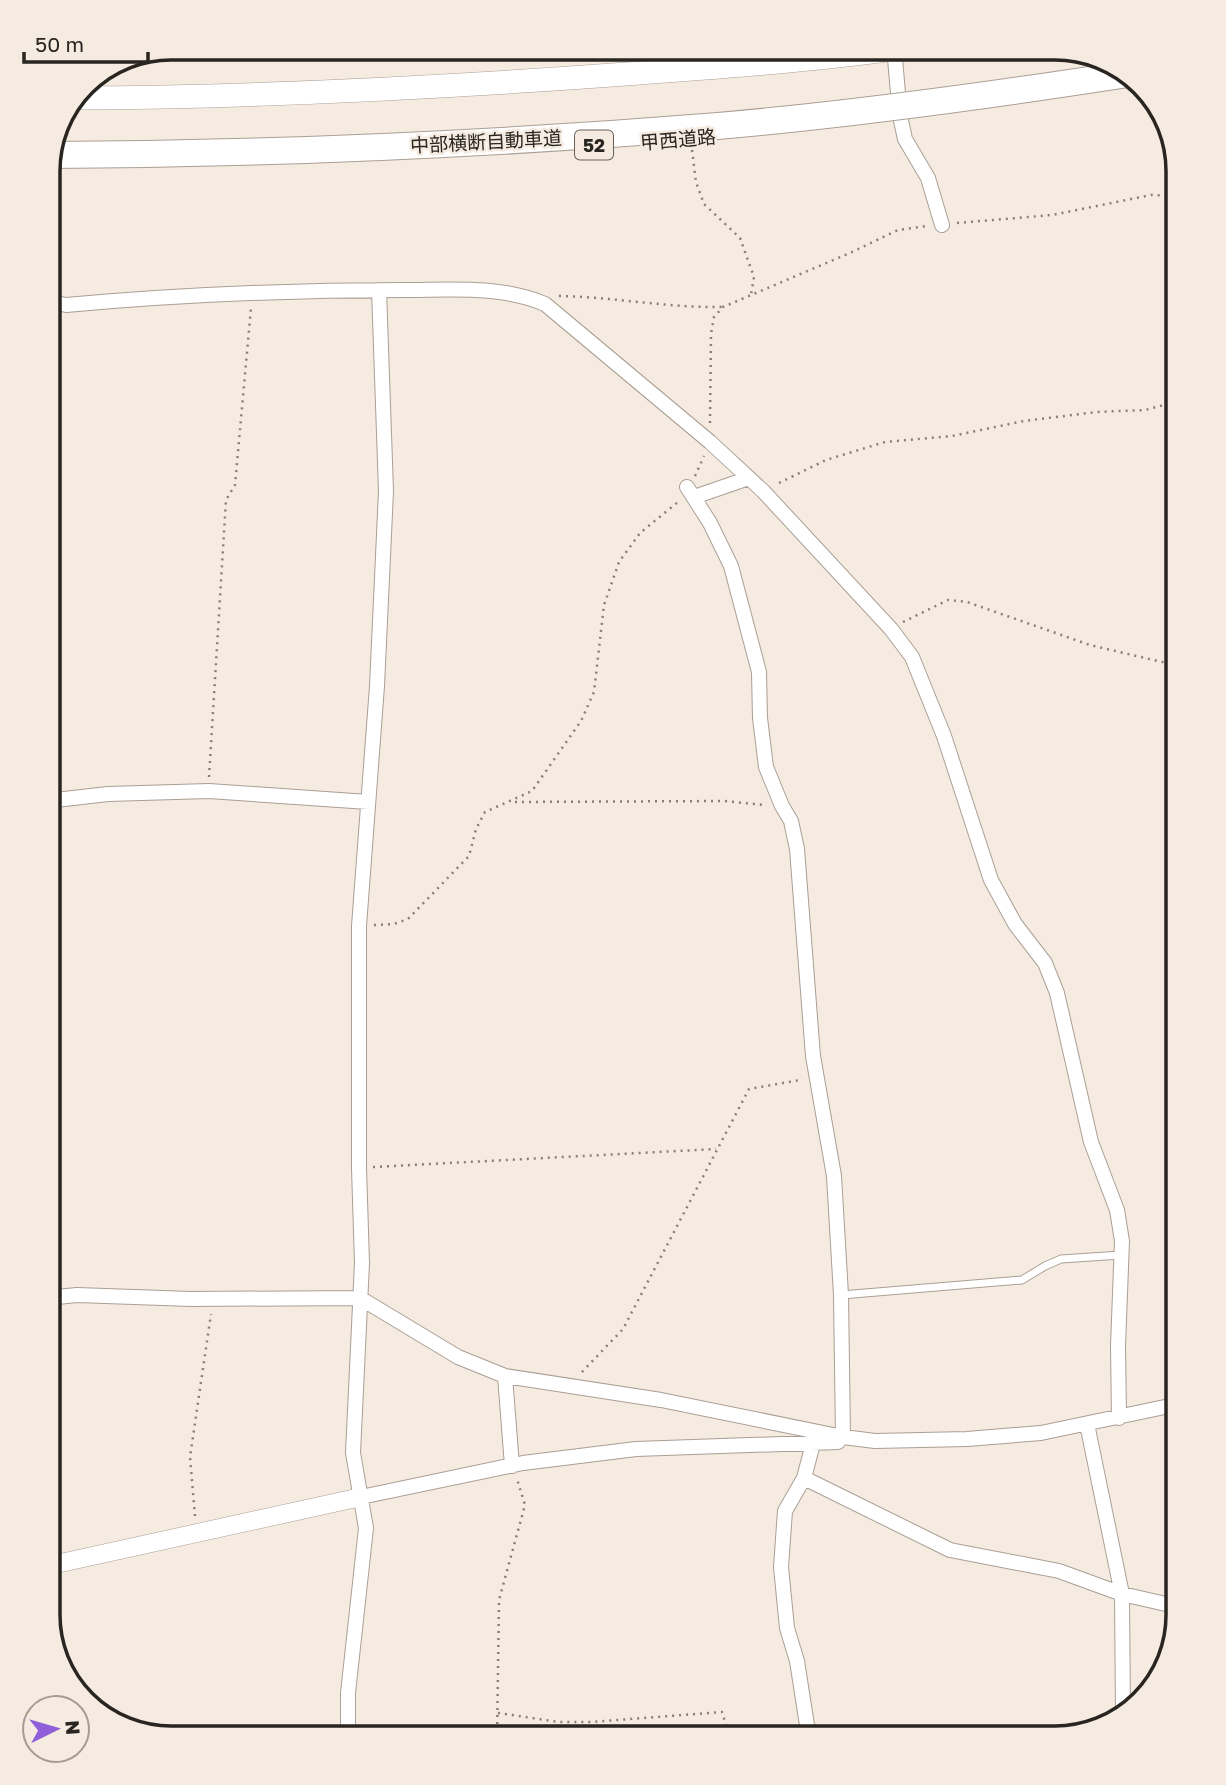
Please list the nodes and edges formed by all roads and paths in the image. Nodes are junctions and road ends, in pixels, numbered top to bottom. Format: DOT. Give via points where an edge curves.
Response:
graph roads {
  1 [pos="670,60"];
  2 [pos="777,60"];
  3 [pos="899,60"];
  4 [pos="1092,66"];
  5 [pos="676,70"];
  6 [pos="1114,76"];
  7 [pos="1126,85"];
  8 [pos="87,98"];
  9 [pos="901,116"];
  10 [pos="690,139"];
  11 [pos="63,142"];
  12 [pos="61,155"];
  13 [pos="60,167"];
  14 [pos="1166,196"];
  15 [pos="942,225"];
  16 [pos="379,290"];
  17 [pos="252,292"];
  18 [pos="525,295"];
  19 [pos="751,295"];
  20 [pos="60,304"];
  21 [pos="723,307"];
  22 [pos="1166,404"];
  23 [pos="710,442"];
  24 [pos="749,478"];
  25 [pos="763,491"];
  26 [pos="691,492"];
  27 [pos="891,629"];
  28 [pos="1166,663"];
  29 [pos="209,791"];
  30 [pos="60,800"];
  31 [pos="368,802"];
  32 [pos="512,802"];
  33 [pos="782,806"];
  34 [pos="359,926"];
  35 [pos="817,1077"];
  36 [pos="718,1149"];
  37 [pos="359,1168"];
  38 [pos="1122,1255"];
  39 [pos="60,1296"];
  40 [pos="841,1296"];
  41 [pos="360,1298"];
  42 [pos="213,1299"];
  43 [pos="505,1376"];
  44 [pos="571,1385"];
  45 [pos="1166,1407"];
  46 [pos="1119,1418"];
  47 [pos="1087,1424"];
  48 [pos="815,1437"];
  49 [pos="843,1437"];
  50 [pos="875,1441"];
  51 [pos="512,1466"];
  52 [pos="804,1478"];
  53 [pos="360,1497"];
  54 [pos="196,1533"];
  55 [pos="60,1563"];
  56 [pos="1122,1594"];
  57 [pos="1166,1603"];
  58 [pos="1123,1703"];
  59 [pos="498,1713"];
  60 [pos="348,1725"];
  61 [pos="498,1725"];
  62 [pos="726,1726"];
  63 [pos="807,1726"];
  1 -- 5 [label="street"];
  2 -- 5 [label="highway"];
  3 -- 9 [label="street"];
  4 -- 11 [label="highway, 中部横断自動車道" via="719,111 261,140"];
  5 -- 8 [label="highway" via="349,92"];
  6 -- 12 [label="highway, 中部横断自動車道, bridge" via="720,126 274,152"];
  7 -- 9 [label="highway, 甲西道路 / 52"];
  9 -- 10 [label="highway, 甲西道路 / 52"];
  9 -- 15 [label="street" via="905,139 928,178"];
  10 -- 13 [label="highway, 甲西道路 / 52" via="208,166"];
  10 -- 19 [label="path" via="704,204 740,238 754,277"];
  14 -- 15 [label="path" via="1052,215"];
  15 -- 19 [label="path" via="898,230"];
  16 -- 17 [label="street"];
  16 -- 18 [label="street" via="491,290"];
  16 -- 31 [label="street" via="386,491"];
  17 -- 20 [label="street"];
  17 -- 29 [label="path" via="235,485 226,500"];
  18 -- 21 [label="path"];
  18 -- 23 [label="street" via="545,304"];
  19 -- 21 [label="path"];
  21 -- 23 [label="path" via="713,317 711,334"];
  22 -- 25 [label="path" via="885,442 826,460"];
  23 -- 24 [label="street"];
  23 -- 26 [label="path"];
  24 -- 25 [label="street"];
  24 -- 26 [label="street"];
  25 -- 27 [label="street"];
  26 -- 32 [label="path" via="640,533 619,562 604,606 594,692 581,721 532,791"];
  26 -- 33 [label="street" via="731,566 759,672 766,767"];
  27 -- 28 [label="path" via="948,600 967,602 1090,645"];
  27 -- 38 [label="street" via="912,657 944,736 991,880 1015,924 1045,962 1057,993 1091,1142 1117,1210"];
  29 -- 30 [label="street"];
  29 -- 31 [label="street"];
  31 -- 34 [label="street"];
  32 -- 33 [label="path" via="725,801"];
  32 -- 34 [label="path" via="485,812 470,856 408,919"];
  33 -- 35 [label="street" via="791,821 797,849"];
  34 -- 37 [label="street"];
  35 -- 36 [label="path" via="749,1090"];
  35 -- 40 [label="street" via="834,1176"];
  36 -- 37 [label="path"];
  36 -- 44 [label="path" via="623,1329"];
  37 -- 41 [label="street"];
  38 -- 40 [label="lane" via="1062,1259 1022,1280"];
  38 -- 46 [label="street"];
  39 -- 42 [label="street"];
  40 -- 49 [label="street"];
  41 -- 42 [label="street"];
  41 -- 43 [label="street" via="458,1357"];
  41 -- 53 [label="street" via="353,1453"];
  42 -- 54 [label="path" via="190,1457"];
  43 -- 44 [label="street"];
  43 -- 51 [label="street"];
  44 -- 48 [label="street" via="661,1400"];
  45 -- 46 [label="street"];
  46 -- 47 [label="street"];
  47 -- 50 [label="street" via="979,1438"];
  47 -- 56 [label="street"];
  48 -- 49 [label="street"];
  48 -- 50 [label="street"];
  48 -- 51 [label="street" via="636,1449"];
  48 -- 52 [label="street"];
  49 -- 50 [label="street"];
  51 -- 53 [label="street"];
  51 -- 59 [label="path" via="525,1505 499,1600"];
  52 -- 56 [label="street" via="950,1550 1059,1571"];
  52 -- 63 [label="street" via="785,1511 781,1567 787,1628"];
  53 -- 54 [label="street"];
  53 -- 60 [label="street" via="366,1528"];
  54 -- 55 [label="street"];
  56 -- 57 [label="street"];
  56 -- 58 [label="street"];
  59 -- 61 [label="path"];
  59 -- 62 [label="path" via="592,1722 722,1713"];
}
